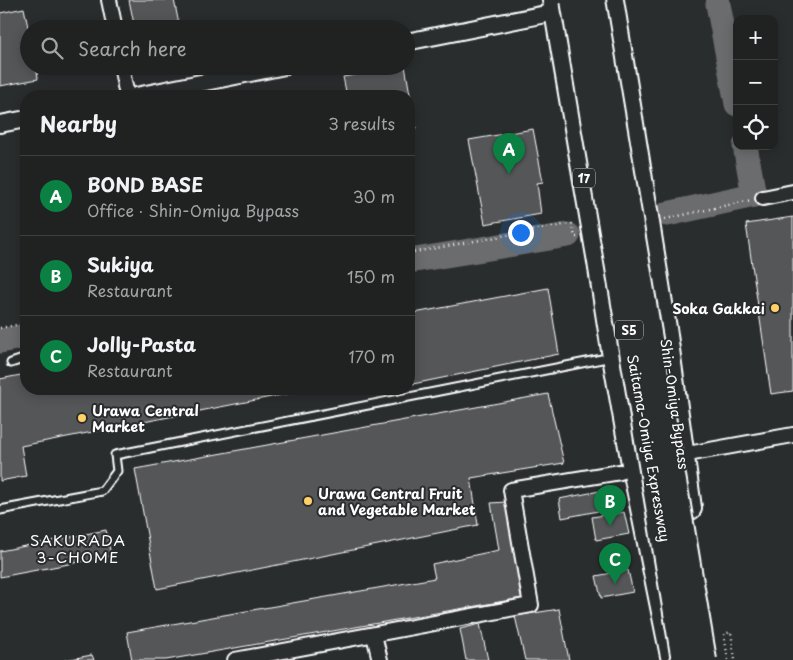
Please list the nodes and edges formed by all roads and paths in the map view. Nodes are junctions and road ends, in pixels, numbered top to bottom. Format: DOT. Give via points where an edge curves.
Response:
graph roads {
  1 [pos="109,0"];
  2 [pos="587,3"];
  3 [pos="113,20"];
  4 [pos="415,40"];
  5 [pos="123,75"];
  6 [pos="240,75"];
  7 [pos="126,90"];
  8 [pos="166,90"];
  9 [pos="20,120"];
  10 [pos="0,124"];
  11 [pos="793,192"];
  12 [pos="763,198"];
  13 [pos="588,204"];
  14 [pos="665,219"];
  15 [pos="579,236"];
  16 [pos="415,252"];
  17 [pos="20,324"];
  18 [pos="0,328"];
  19 [pos="668,348"];
  20 [pos="614,357"];
  21 [pos="20,360"];
  22 [pos="11,363"];
  23 [pos="793,435"];
  24 [pos="682,455"];
  25 [pos="620,472"];
  26 [pos="0,510"];
  27 [pos="374,635"];
  28 [pos="235,660"];
  29 [pos="380,660"];
  30 [pos="673,660"];
  31 [pos="684,660"];
  32 [pos="704,660"];
  33 [pos="714,660"];
  34 [pos="728,660"];
  35 [pos="735,660"];
  1 -- 3 [label="street"];
  2 -- 4 [label="street"];
  2 -- 13 [label="highway, 17"];
  2 -- 13 [label="highway" via="598,111"];
  2 -- 19 [label="highway, Shin-Omiya Bypass"];
  2 -- 31 [label="highway, Saitama-Omiya Expressway / S5, bridge"];
  2 -- 32 [label="highway, Saitama-Omiya Expressway / S5, bridge"];
  5 -- 7 [label="street"];
  6 -- 8 [label="street"];
  9 -- 10 [label="street"];
  11 -- 12 [label="street"];
  12 -- 14 [label="path"];
  13 -- 20 [label="highway, 17"];
  15 -- 16 [label="path" via="575,237 572,224 568,224"];
  17 -- 18 [label="path"];
  19 -- 20 [label="highway"];
  19 -- 24 [label="highway, Shin-Omiya Bypass"];
  20 -- 26 [label="lane" via="115,455 117,471 102,491"];
  20 -- 30 [label="highway, 17"];
  21 -- 22 [label="lane"];
  23 -- 24 [label="street"];
  24 -- 33 [label="highway, Shin-Omiya Bypass"];
  25 -- 27 [label="street" via="511,490 531,605"];
  27 -- 28 [label="street"];
  27 -- 29 [label="street"];
  34 -- 35 [label="path" via="724,634 731,632"];
}
